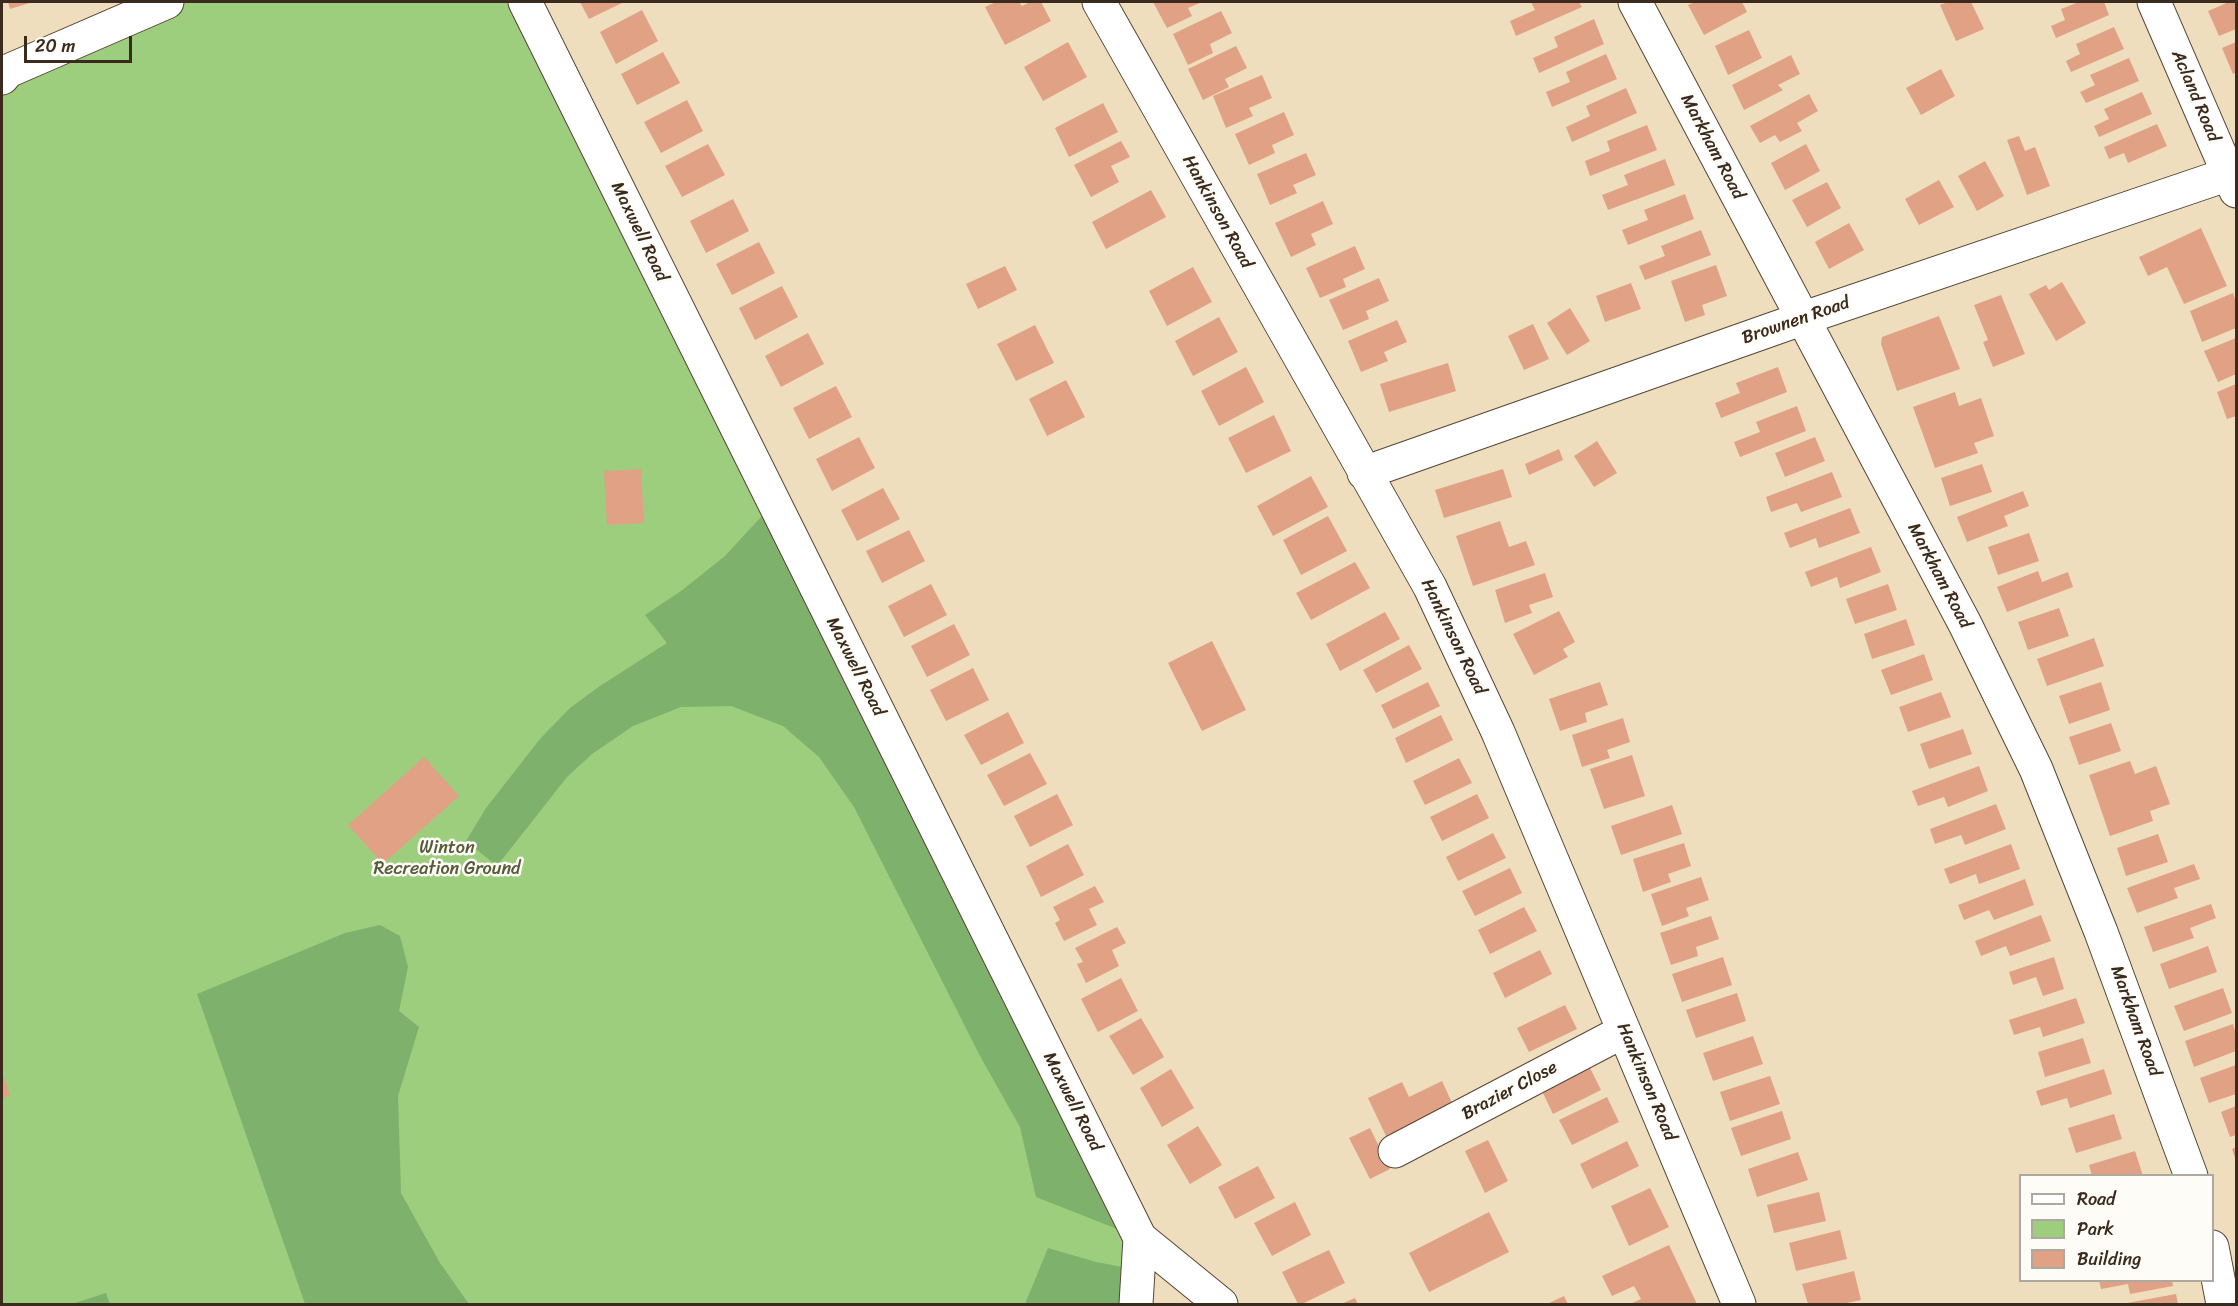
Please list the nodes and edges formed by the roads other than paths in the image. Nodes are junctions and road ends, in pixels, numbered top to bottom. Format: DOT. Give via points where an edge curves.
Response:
graph roads {
  1 [pos="166,2"];
  2 [pos="525,2"];
  3 [pos="1099,2"];
  4 [pos="1635,2"];
  5 [pos="2154,2"];
  6 [pos="2,78"];
  7 [pos="2233,183"];
  8 [pos="1804,318"];
  9 [pos="1364,473"];
  10 [pos="1624,1031"];
  11 [pos="1395,1151"];
  12 [pos="2189,1174"];
  13 [pos="1140,1238"];
  14 [pos="2214,1258"];
  15 [pos="1136,1305"];
  16 [pos="1221,1305"];
  17 [pos="1739,1305"];
  18 [pos="2223,1305"];
  1 -- 6 [label="street"];
  2 -- 13 [label="street, Maxwell Road"];
  3 -- 9 [label="street, Hankinson Road"];
  4 -- 8 [label="street, Markham Road"];
  5 -- 7 [label="street, Acland Road"];
  7 -- 8 [label="street, Brownen Road"];
  8 -- 9 [label="street, Brownen Road"];
  8 -- 12 [label="street, Markham Road" via="1965,624 2036,769 2102,932"];
  9 -- 10 [label="street, Hankinson Road" via="1430,587 1493,722"];
  10 -- 11 [label="street, Brazier Close"];
  10 -- 17 [label="street, Hankinson Road"];
  13 -- 15 [label="street"];
  13 -- 16 [label="street, Maxwell Road"];
  14 -- 18 [label="street"];
}
